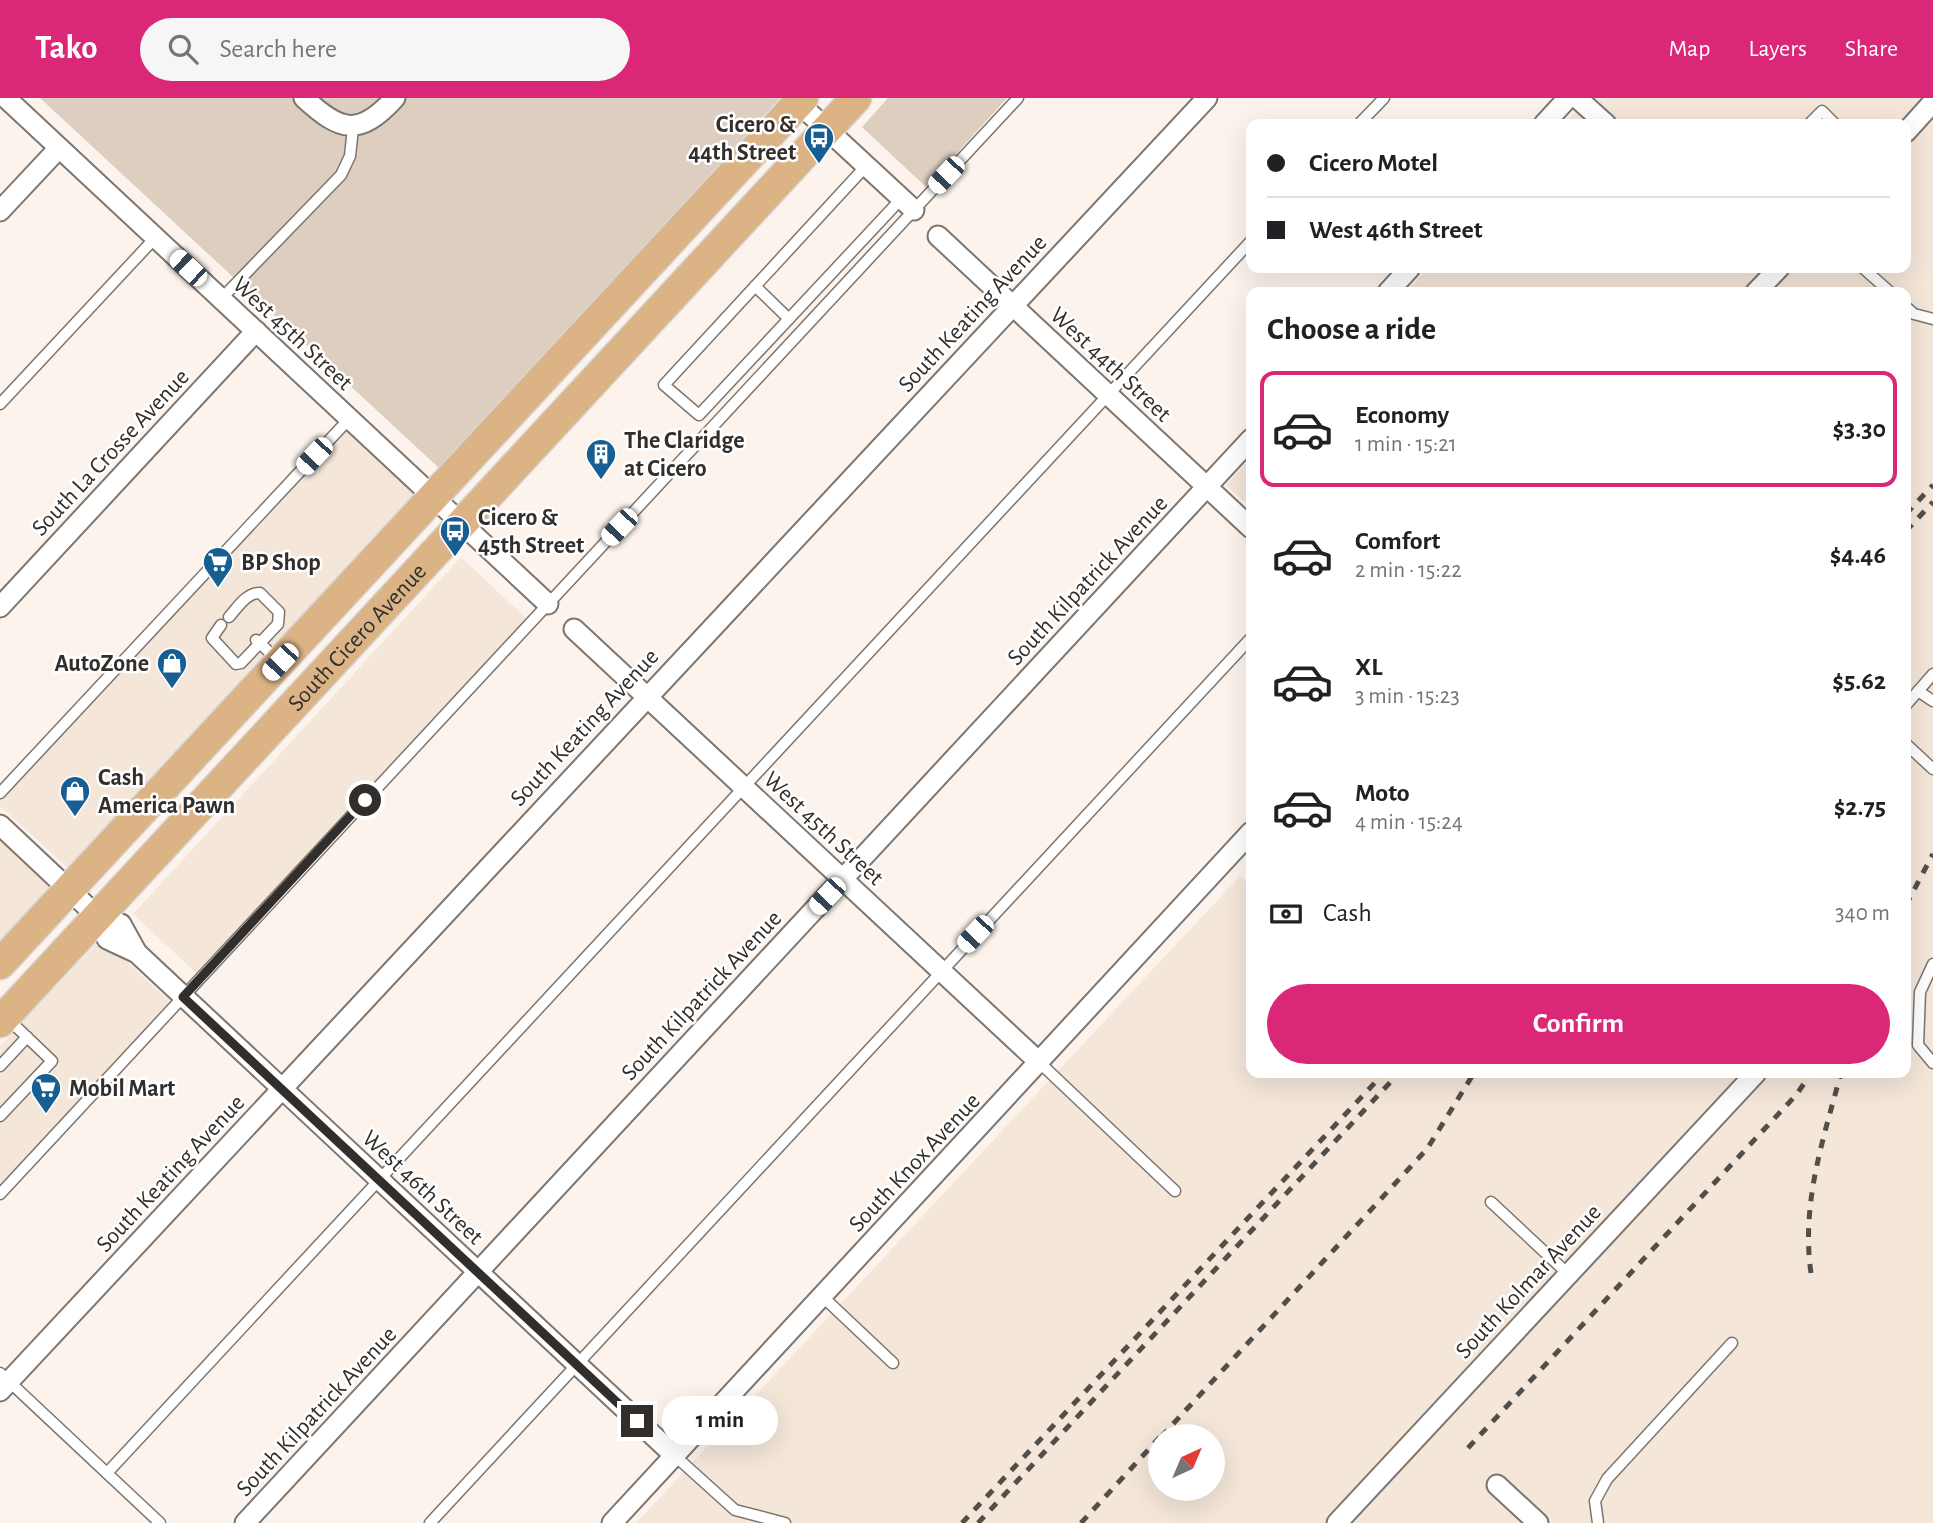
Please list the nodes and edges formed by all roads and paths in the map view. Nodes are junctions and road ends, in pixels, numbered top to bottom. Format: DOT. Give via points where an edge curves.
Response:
graph roads {
  1 [pos="6,98"];
  2 [pos="304,98"];
  3 [pos="395,98"];
  4 [pos="856,98"];
  5 [pos="1018,98"];
  6 [pos="1207,98"];
  7 [pos="1384,98"];
  8 [pos="1568,98"];
  9 [pos="1577,98"];
  10 [pos="798,100"];
  11 [pos="1932,105"];
  12 [pos="1364,119"];
  13 [pos="1549,119"];
  14 [pos="1600,119"];
  15 [pos="1814,119"];
  16 [pos="1830,119"];
  17 [pos="1911,127"];
  18 [pos="353,128"];
  19 [pos="827,130"];
  20 [pos="59,148"];
  21 [pos="866,166"];
  22 [pos="908,204"];
  23 [pos="0,211"];
  24 [pos="938,236"];
  25 [pos="155,238"];
  26 [pos="1246,247"];
  27 [pos="1405,273"];
  28 [pos="1869,273"];
  29 [pos="755,286"];
  30 [pos="1393,287"];
  31 [pos="1884,287"];
  32 [pos="221,299"];
  33 [pos="1013,306"];
  34 [pos="1911,310"];
  35 [pos="789,319"];
  36 [pos="1933,319"];
  37 [pos="256,331"];
  38 [pos="1109,396"];
  39 [pos="0,404"];
  40 [pos="349,419"];
  41 [pos="1246,444"];
  42 [pos="1207,487"];
  43 [pos="433,497"];
  44 [pos="1246,523"];
  45 [pos="462,524"];
  46 [pos="548,604"];
  47 [pos="0,607"];
  48 [pos="574,629"];
  49 [pos="1246,643"];
  50 [pos="265,648"];
  51 [pos="1933,674"];
  52 [pos="1918,691"];
  53 [pos="647,696"];
  54 [pos="1911,699"];
  55 [pos="1933,701"];
  56 [pos="1911,749"];
  57 [pos="1933,769"];
  58 [pos="745,788"];
  59 [pos="0,793"];
  60 [pos="0,825"];
  61 [pos="1246,837"];
  62 [pos="843,879"];
  63 [pos="69,890"];
  64 [pos="98,917"];
  65 [pos="0,964"];
  66 [pos="1933,964"];
  67 [pos="941,971"];
  68 [pos="183,997"];
  69 [pos="10,1025"];
  70 [pos="4,1063"];
  71 [pos="1040,1063"];
  72 [pos="1933,1063"];
  73 [pos="22,1076"];
  74 [pos="1751,1078"];
  75 [pos="30,1084"];
  76 [pos="282,1088"];
  77 [pos="8,1091"];
  78 [pos="16,1099"];
  79 [pos="1,1114"];
  80 [pos="380,1180"];
  81 [pos="1175,1191"];
  82 [pos="0,1194"];
  83 [pos="1491,1202"];
  84 [pos="478,1272"];
  85 [pos="1567,1273"];
  86 [pos="822,1296"];
  87 [pos="1732,1343"];
  88 [pos="893,1363"];
  89 [pos="577,1364"];
  90 [pos="3,1382"];
  91 [pos="674,1455"];
  92 [pos="107,1474"];
  93 [pos="1496,1485"];
  94 [pos="160,1523"];
  95 [pos="245,1523"];
  96 [pos="430,1523"];
  97 [pos="612,1523"];
  98 [pos="785,1523"];
  99 [pos="1336,1523"];
  100 [pos="1538,1523"];
  101 [pos="1598,1523"];
  1 -- 20 [label="street, West 45th Street"];
  2 -- 18 [label="street" via="333,122"];
  3 -- 18 [label="street" via="370,121"];
  4 -- 19 [label="main road, South Cicero Avenue"];
  5 -- 22 [label="lane"];
  6 -- 33 [label="street, South Keating Avenue"];
  7 -- 12 [label="lane"];
  8 -- 13 [label="street"];
  9 -- 14 [label="street"];
  10 -- 19 [label="street"];
  10 -- 43 [label="main road, South Cicero Avenue"];
  11 -- 17 [label="street"];
  15 -- 16 [label="lane" via="1822,111"];
  18 -- 32 [label="lane" via="350,156 341,175"];
  19 -- 21 [label="street"];
  19 -- 45 [label="main road, South Cicero Avenue"];
  20 -- 23 [label="street"];
  20 -- 25 [label="street, West 45th Street"];
  21 -- 22 [label="street"];
  21 -- 29 [label="lane"];
  22 -- 35 [label="lane"];
  22 -- 46 [label="lane"];
  24 -- 33 [label="street, West 44th Street"];
  25 -- 32 [label="street, West 45th Street"];
  25 -- 39 [label="lane"];
  26 -- 38 [label="lane"];
  27 -- 30 [label="street"];
  28 -- 31 [label="lane"];
  29 -- 35 [label="lane"];
  29 -- 35 [label="lane" via="664,385 699,415"];
  32 -- 37 [label="street, West 45th Street"];
  33 -- 38 [label="street, West 44th Street"];
  33 -- 53 [label="street, South Keating Avenue"];
  34 -- 36 [label="lane"];
  37 -- 40 [label="street, West 45th Street"];
  37 -- 47 [label="street, South La Crosse Avenue"];
  38 -- 42 [label="street, West 44th Street"];
  38 -- 58 [label="lane"];
  40 -- 43 [label="street, West 45th Street"];
  40 -- 59 [label="lane"];
  41 -- 42 [label="street, South Kilpatrick Avenue"];
  42 -- 44 [label="street, West 44th Street"];
  42 -- 62 [label="street, South Kilpatrick Avenue"];
  43 -- 45 [label="street, West 45th Street"];
  43 -- 50 [label="main road, South Cicero Avenue"];
  45 -- 46 [label="street, West 45th Street"];
  45 -- 64 [label="main road, South Cicero Avenue"];
  46 -- 68 [label="lane"];
  48 -- 53 [label="street, West 45th Street"];
  49 -- 67 [label="lane"];
  50 -- 50 [label="lane" via="279,612 260,593 254,593 214,633 215,644 236,664 246,653"];
  50 -- 63 [label="main road, South Cicero Avenue"];
  51 -- 52 [label="lane"];
  52 -- 54 [label="lane"];
  52 -- 55 [label="lane"];
  53 -- 58 [label="street, West 45th Street"];
  53 -- 76 [label="street, South Keating Avenue"];
  56 -- 57 [label="lane"];
  58 -- 62 [label="street, West 45th Street"];
  58 -- 80 [label="lane"];
  60 -- 63 [label="street, West 46th Street"];
  61 -- 71 [label="street, South Knox Avenue"];
  62 -- 67 [label="street, West 45th Street"];
  62 -- 84 [label="street, South Kilpatrick Avenue"];
  63 -- 64 [label="street, West 46th Street"];
  63 -- 65 [label="main road, South Cicero Avenue"];
  64 -- 68 [label="street, West 46th Street" via="121,924 137,953"];
  64 -- 69 [label="main road, South Cicero Avenue"];
  66 -- 72 [label="lane" via="1920,992 1918,1045"];
  67 -- 71 [label="street, West 45th Street"];
  67 -- 89 [label="lane"];
  68 -- 76 [label="street, West 46th Street"];
  68 -- 82 [label="lane"];
  69 -- 70 [label="lane"];
  69 -- 75 [label="lane" via="52,1061"];
  71 -- 81 [label="lane"];
  71 -- 86 [label="street, South Knox Avenue"];
  73 -- 75 [label="lane"];
  74 -- 85 [label="street, South Kolmar Avenue"];
  75 -- 78 [label="lane"];
  76 -- 80 [label="street, West 46th Street"];
  76 -- 90 [label="street, South Keating Avenue"];
  77 -- 78 [label="lane"];
  78 -- 79 [label="lane"];
  80 -- 84 [label="street, West 46th Street"];
  80 -- 92 [label="lane"];
  83 -- 85 [label="lane"];
  84 -- 89 [label="street, West 46th Street"];
  84 -- 95 [label="street, South Kilpatrick Avenue"];
  85 -- 99 [label="street, South Kolmar Avenue"];
  86 -- 88 [label="lane"];
  86 -- 91 [label="street, South Knox Avenue"];
  87 -- 101 [label="lane" via="1607,1479 1595,1502"];
  89 -- 91 [label="street, West 46th Street"];
  89 -- 96 [label="lane"];
  90 -- 92 [label="lane"];
  91 -- 97 [label="street, South Knox Avenue"];
  91 -- 98 [label="lane" via="735,1510"];
  92 -- 94 [label="lane"];
  93 -- 100 [label="street"];
}
